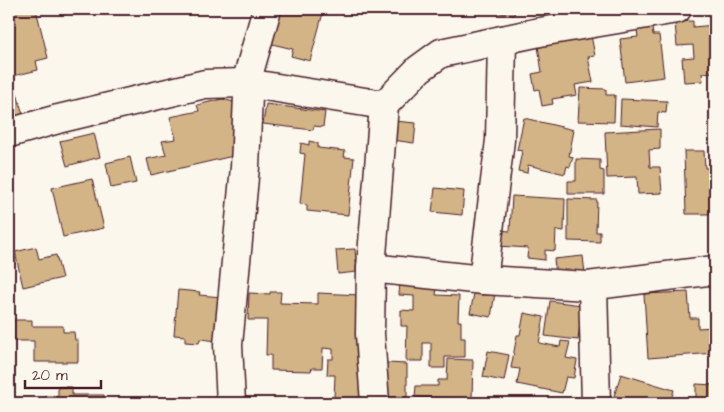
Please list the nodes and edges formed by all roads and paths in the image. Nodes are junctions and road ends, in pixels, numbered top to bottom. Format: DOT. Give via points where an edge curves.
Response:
graph roads {
  1 [pos="266,9"];
  2 [pos="677,9"];
  3 [pos="540,20"];
  4 [pos="502,40"];
  5 [pos="246,83"];
  6 [pos="384,105"];
  7 [pos="9,133"];
  8 [pos="371,268"];
  9 [pos="715,270"];
  10 [pos="483,280"];
  11 [pos="593,286"];
  12 [pos="231,403"];
  13 [pos="375,403"];
  14 [pos="596,403"];
  1 -- 5 [label="street"];
  2 -- 3 [label="street"];
  3 -- 4 [label="street"];
  4 -- 6 [label="street" via="441,53"];
  4 -- 10 [label="street" via="500,140"];
  5 -- 6 [label="street"];
  5 -- 7 [label="street" via="205,84"];
  5 -- 12 [label="street" via="245,167 228,344"];
  6 -- 8 [label="street"];
  8 -- 10 [label="street"];
  8 -- 13 [label="street" via="370,334"];
  9 -- 11 [label="street"];
  10 -- 11 [label="street"];
  11 -- 14 [label="street"];
}
